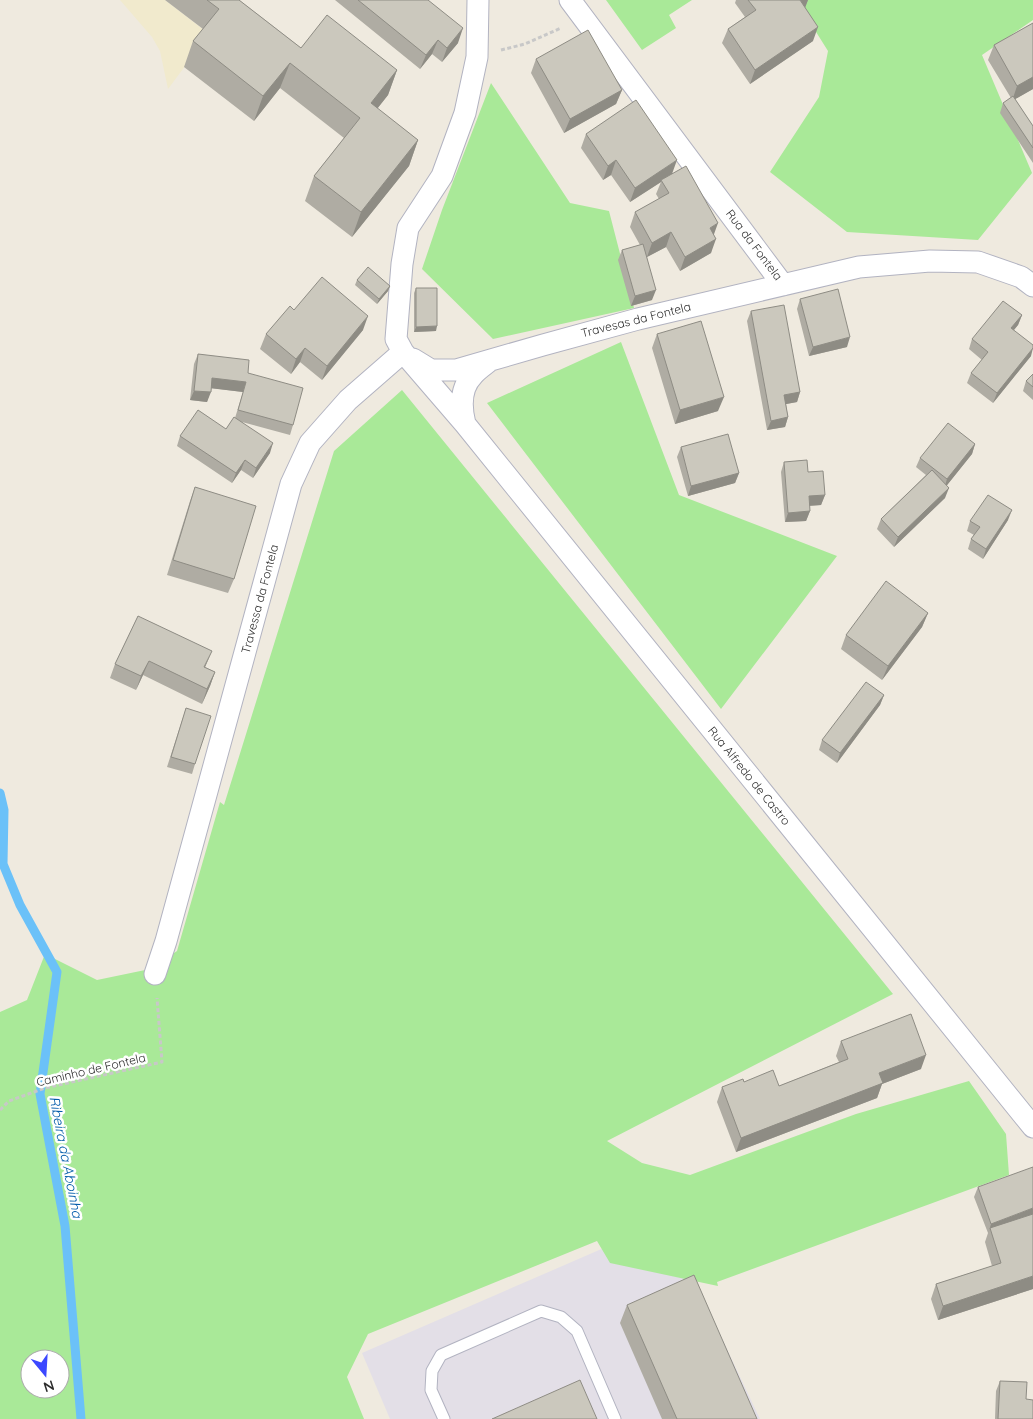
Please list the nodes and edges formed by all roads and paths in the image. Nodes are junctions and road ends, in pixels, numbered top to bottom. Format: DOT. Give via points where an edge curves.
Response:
graph roads {
  1 [pos="478,0"];
  2 [pos="570,0"];
  3 [pos="583,18"];
  4 [pos="477,57"];
  5 [pos="783,285"];
  6 [pos="1033,286"];
  7 [pos="403,352"];
  8 [pos="491,360"];
  9 [pos="465,424"];
  10 [pos="155,974"];
  11 [pos="0,1110"];
  12 [pos="1033,1127"];
  13 [pos="444,1419"];
  14 [pos="615,1419"];
  1 -- 4 [label="street"];
  2 -- 3 [label="street, Rua da Fontela"];
  3 -- 4 [label="path" via="525,44"];
  3 -- 5 [label="street, Rua da Fontela"];
  4 -- 7 [label="street" via="465,114 442,176 408,228 396,339"];
  5 -- 6 [label="street, Rua da Fontela" via="859,267 930,261 978,262 1021,277"];
  5 -- 8 [label="street, Travesas da Fontela" via="638,319"];
  7 -- 8 [label="street" via="430,370 456,370"];
  7 -- 9 [label="street, Rua Alfredo de Castro"];
  7 -- 10 [label="street, Travessa da Fontela" via="348,400 310,443 291,484"];
  8 -- 9 [label="street" via="471,376 465,387 461,407"];
  9 -- 12 [label="street, Rua Alfredo de Castro"];
  10 -- 11 [label="path, Caminho de Fontela" via="162,1062 45,1088 9,1101"];
  13 -- 14 [label="lane" via="432,1390 432,1371 441,1355 541,1311 561,1316 577,1331"];
}
